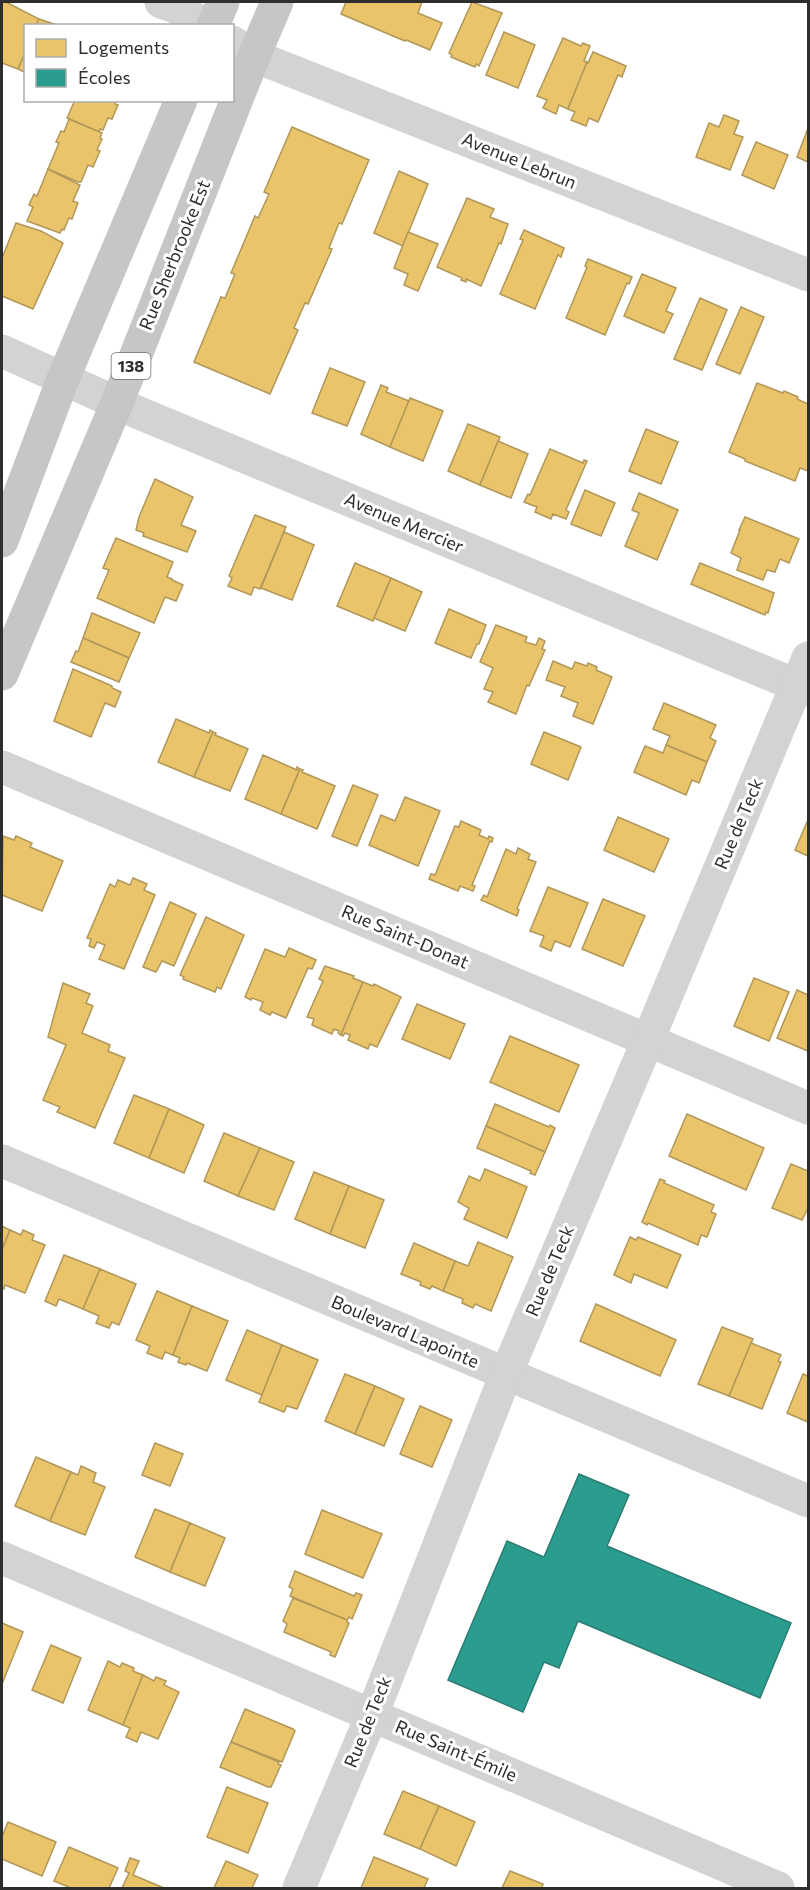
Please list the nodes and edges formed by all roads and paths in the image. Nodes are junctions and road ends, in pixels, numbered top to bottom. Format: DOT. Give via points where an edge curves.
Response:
graph roads {
  1 [pos="161,2"];
  2 [pos="223,2"];
  3 [pos="277,2"];
  4 [pos="204,24"];
  5 [pos="214,24"];
  6 [pos="243,49"];
  7 [pos="234,74"];
  8 [pos="181,102"];
  9 [pos="224,102"];
  10 [pos="808,275"];
  11 [pos="2,351"];
  12 [pos="63,379"];
  13 [pos="117,403"];
  14 [pos="2,541"];
  15 [pos="2,674"];
  16 [pos="805,678"];
  17 [pos="2,766"];
  18 [pos="648,1040"];
  19 [pos="808,1108"];
  20 [pos="2,1161"];
  21 [pos="506,1374"];
  22 [pos="808,1501"];
  23 [pos="2,1558"];
  24 [pos="372,1715"];
  25 [pos="300,1888"];
  26 [pos="778,1888"];
  1 -- 4 [label="street"];
  2 -- 5 [label="main road"];
  3 -- 6 [label="main road, Rue Sherbrooke Est / 138"];
  6 -- 7 [label="main road, Rue Sherbrooke Est / 138"];
  6 -- 10 [label="street, Avenue Lebrun"];
  8 -- 12 [label="main road"];
  9 -- 13 [label="main road, Rue Sherbrooke Est / 138"];
  11 -- 12 [label="street, Avenue Mercier"];
  12 -- 13 [label="street, Avenue Mercier"];
  12 -- 14 [label="main road"];
  13 -- 15 [label="main road, Rue Sherbrooke Est / 138"];
  13 -- 16 [label="street, Avenue Mercier"];
  16 -- 18 [label="street, Rue de Teck"];
  17 -- 18 [label="street, Rue Saint-Donat"];
  18 -- 19 [label="street, Rue Saint-Donat"];
  18 -- 21 [label="street, Rue de Teck"];
  20 -- 21 [label="street, Boulevard Lapointe"];
  21 -- 22 [label="street, Boulevard Lapointe"];
  21 -- 24 [label="street, Rue de Teck"];
  23 -- 24 [label="street, Rue Saint-Émile"];
  24 -- 25 [label="street, Rue de Teck"];
  24 -- 26 [label="street, Rue Saint-Émile"];
}
